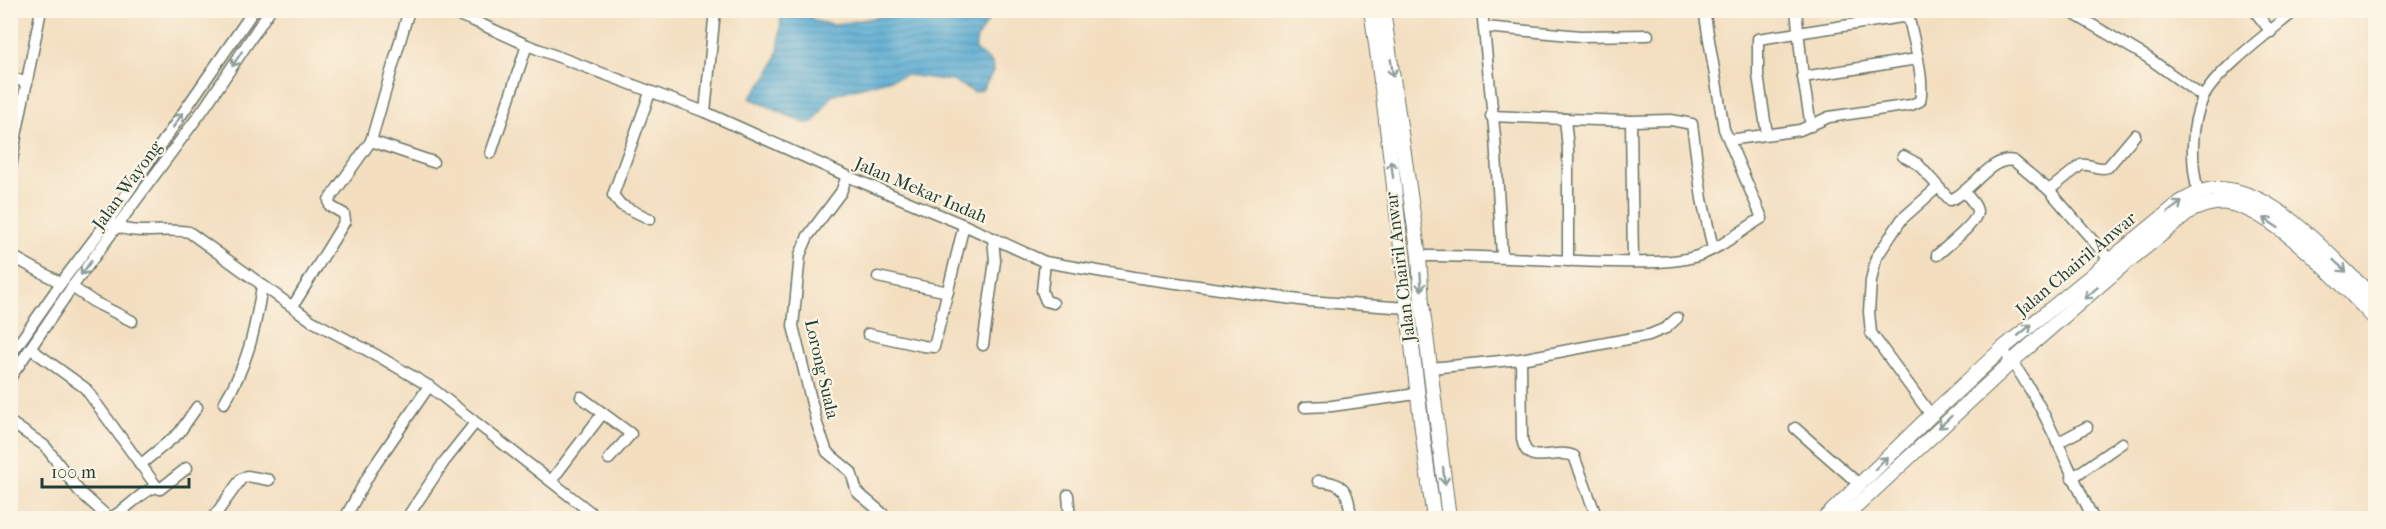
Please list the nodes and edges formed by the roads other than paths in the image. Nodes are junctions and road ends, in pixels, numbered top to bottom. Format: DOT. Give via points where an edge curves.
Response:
graph roads {
  1 [pos="41,10"];
  2 [pos="254,10"];
  3 [pos="270,10"];
  4 [pos="409,10"];
  5 [pos="446,10"];
  6 [pos="715,10"];
  7 [pos="1371,10"];
  8 [pos="1383,10"];
  9 [pos="1482,10"];
  10 [pos="1704,10"];
  11 [pos="1796,10"];
  12 [pos="2027,10"];
  13 [pos="2036,10"];
  14 [pos="2067,10"];
  15 [pos="2254,10"];
  16 [pos="2296,10"];
  17 [pos="1485,27"];
  18 [pos="2271,32"];
  19 [pos="1648,35"];
  20 [pos="1797,35"];
  21 [pos="527,45"];
  22 [pos="1917,59"];
  23 [pos="10,77"];
  24 [pos="1803,77"];
  25 [pos="27,83"];
  26 [pos="650,93"];
  27 [pos="2203,97"];
  28 [pos="192,100"];
  29 [pos="206,107"];
  30 [pos="705,112"];
  31 [pos="1491,116"];
  32 [pos="1565,119"];
  33 [pos="1630,121"];
  34 [pos="1811,126"];
  35 [pos="1767,134"];
  36 [pos="2135,135"];
  37 [pos="1729,140"];
  38 [pos="371,141"];
  39 [pos="490,153"];
  40 [pos="1903,156"];
  41 [pos="433,162"];
  42 [pos="10,173"];
  43 [pos="847,176"];
  44 [pos="1938,188"];
  45 [pos="2049,190"];
  46 [pos="1964,191"];
  47 [pos="2198,192"];
  48 [pos="1410,196"];
  49 [pos="1395,198"];
  50 [pos="650,219"];
  51 [pos="112,224"];
  52 [pos="964,225"];
  53 [pos="993,238"];
  54 [pos="1713,249"];
  55 [pos="10,255"];
  56 [pos="1937,255"];
  57 [pos="1419,256"];
  58 [pos="1502,257"];
  59 [pos="1568,261"];
  60 [pos="1045,262"];
  61 [pos="1633,262"];
  62 [pos="2114,265"];
  63 [pos="878,277"];
  64 [pos="67,285"];
  65 [pos="262,286"];
  66 [pos="948,292"];
  67 [pos="1053,303"];
  68 [pos="293,306"];
  69 [pos="2373,307"];
  70 [pos="1408,308"];
  71 [pos="1677,318"];
  72 [pos="132,321"];
  73 [pos="868,334"];
  74 [pos="984,345"];
  75 [pos="31,349"];
  76 [pos="2002,349"];
  77 [pos="10,356"];
  78 [pos="1521,359"];
  79 [pos="2012,361"];
  80 [pos="20,364"];
  81 [pos="1431,368"];
  82 [pos="10,378"];
  83 [pos="429,386"];
  84 [pos="1416,393"];
  85 [pos="581,397"];
  86 [pos="224,403"];
  87 [pos="197,407"];
  88 [pos="1305,407"];
  89 [pos="603,413"];
  90 [pos="1930,415"];
  91 [pos="10,422"];
  92 [pos="475,423"];
  93 [pos="2087,427"];
  94 [pos="1795,428"];
  95 [pos="2122,443"];
  96 [pos="2057,444"];
  97 [pos="609,459"];
  98 [pos="140,465"];
  99 [pos="187,468"];
  100 [pos="2072,478"];
  101 [pos="269,480"];
  102 [pos="1318,481"];
  103 [pos="551,482"];
  104 [pos="1860,485"];
  105 [pos="157,487"];
  106 [pos="1068,495"];
  107 [pos="410,513"];
  108 [pos="1432,518"];
  109 [pos="109,519"];
  110 [pos="213,519"];
  111 [pos="345,519"];
  112 [pos="598,519"];
  113 [pos="888,519"];
  114 [pos="1070,519"];
  115 [pos="1351,519"];
  116 [pos="1449,519"];
  117 [pos="1597,519"];
  118 [pos="1825,519"];
  119 [pos="1844,519"];
  120 [pos="2093,519"];
  1 -- 25 [label="street"];
  2 -- 28 [label="street, Jalan Wayong"];
  3 -- 29 [label="street, Jalan Wayong, one-way"];
  4 -- 38 [label="street"];
  5 -- 21 [label="street, Jalan Mekar Indah"];
  6 -- 30 [label="street"];
  49 -- 7 [label="main road, Jalan Chairil Anwar, one-way"];
  8 -- 48 [label="main road, Jalan Chairil Anwar, one-way"];
  9 -- 17 [label="street"];
  10 -- 37 [label="street" via="1719,105"];
  11 -- 20 [label="street"];
  12 -- 13 [label="street"];
  14 -- 27 [label="street" via="2147,57"];
  15 -- 18 [label="street"];
  16 -- 18 [label="street"];
  17 -- 19 [label="street" via="1580,36"];
  17 -- 31 [label="street"];
  18 -- 27 [label="street" via="2213,81"];
  20 -- 22 [label="street" via="1907,17"];
  20 -- 24 [label="street"];
  20 -- 35 [label="street" via="1760,38 1756,42"];
  21 -- 26 [label="street, Jalan Mekar Indah"];
  21 -- 39 [label="street"];
  22 -- 24 [label="street"];
  22 -- 34 [label="street" via="1920,101 1829,117"];
  23 -- 25 [label="street"];
  24 -- 34 [label="street"];
  25 -- 42 [label="street"];
  26 -- 30 [label="street, Jalan Mekar Indah"];
  26 -- 50 [label="street" via="613,195 621,205"];
  27 -- 47 [label="street" via="2193,146"];
  28 -- 29 [label="street"];
  51 -- 28 [label="street, Jalan Wayong, one-way"];
  29 -- 51 [label="street, Jalan Wayong"];
  30 -- 43 [label="street, Jalan Mekar Indah"];
  31 -- 32 [label="street"];
  31 -- 58 [label="street"];
  32 -- 33 [label="street"];
  32 -- 59 [label="street"];
  33 -- 54 [label="street" via="1692,124"];
  33 -- 61 [label="street"];
  34 -- 35 [label="street"];
  35 -- 37 [label="street"];
  36 -- 45 [label="street" via="2108,167 2081,165"];
  37 -- 54 [label="street" via="1762,218"];
  38 -- 41 [label="street"];
  38 -- 68 [label="street" via="329,200 330,206 344,214 345,221"];
  40 -- 44 [label="street" via="1918,164"];
  43 -- 52 [label="street, Jalan Mekar Indah"];
  43 -- 113 [label="street, Lorong Suala" via="841,192 808,236 800,255 793,326 827,452 851,472 857,492"];
  44 -- 46 [label="street" via="1950,200"];
  44 -- 90 [label="street" via="1902,219 1876,258 1869,312 1875,339"];
  45 -- 46 [label="street" via="2021,165 2007,159"];
  45 -- 62 [label="street"];
  46 -- 56 [label="street" via="1976,208 1976,216"];
  62 -- 47 [label="main road, Jalan Chairil Anwar, one-way" via="2181,202"];
  47 -- 69 [label="main road, Jalan Chairil Anwar, one-way" via="2233,191 2269,206 2291,221"];
  48 -- 49 [label="main road"];
  48 -- 57 [label="main road, Jalan Chairil Anwar"];
  49 -- 70 [label="main road, Jalan Chairil Anwar"];
  51 -- 64 [label="street, Jalan Wayong"];
  51 -- 65 [label="street" via="132,231 189,232"];
  52 -- 53 [label="street, Jalan Mekar Indah"];
  52 -- 66 [label="street"];
  53 -- 60 [label="street, Jalan Mekar Indah"];
  53 -- 74 [label="street" via="995,261"];
  54 -- 61 [label="street" via="1687,258"];
  55 -- 64 [label="street"];
  57 -- 58 [label="street"];
  57 -- 81 [label="main road, Jalan Chairil Anwar, one-way"];
  58 -- 59 [label="street"];
  59 -- 61 [label="street"];
  60 -- 67 [label="street" via="1043,298"];
  60 -- 70 [label="street, Jalan Mekar Indah" via="1307,301"];
  69 -- 62 [label="main road, Jalan Chairil Anwar, one-way" via="2277,227 2256,213 2226,202 2192,210"];
  76 -- 62 [label="main road, Jalan Chairil Anwar, one-way"];
  62 -- 79 [label="main road, Jalan Chairil Anwar, one-way"];
  63 -- 66 [label="street"];
  64 -- 72 [label="street"];
  64 -- 75 [label="street, Jalan Wayong"];
  64 -- 77 [label="street, Jalan Wayong"];
  65 -- 68 [label="street"];
  65 -- 86 [label="street" via="246,363"];
  66 -- 73 [label="street" via="934,347"];
  68 -- 83 [label="street" via="312,321"];
  70 -- 84 [label="main road, Jalan Chairil Anwar"];
  71 -- 78 [label="street" via="1649,335"];
  75 -- 80 [label="street, Jalan Wayong"];
  75 -- 98 [label="street" via="85,388"];
  76 -- 79 [label="street"];
  76 -- 90 [label="main road, Jalan Chairil Anwar"];
  77 -- 80 [label="street"];
  78 -- 81 [label="street"];
  78 -- 117 [label="street" via="1525,449 1534,456 1574,456"];
  79 -- 96 [label="street" via="2035,396"];
  79 -- 119 [label="main road, Jalan Chairil Anwar, one-way"];
  80 -- 82 [label="street, Jalan Wayong"];
  81 -- 116 [label="main road, Jalan Chairil Anwar, one-way"];
  83 -- 92 [label="street"];
  83 -- 111 [label="street" via="371,471"];
  84 -- 88 [label="street"];
  84 -- 108 [label="main road, Jalan Chairil Anwar"];
  85 -- 89 [label="street"];
  87 -- 98 [label="street" via="179,433"];
  89 -- 97 [label="street" via="631,434"];
  89 -- 103 [label="street"];
  104 -- 90 [label="main road, Jalan Chairil Anwar, one-way"];
  91 -- 109 [label="street" via="45,446 79,491"];
  92 -- 103 [label="street"];
  92 -- 107 [label="street"];
  93 -- 96 [label="street"];
  94 -- 104 [label="street"];
  95 -- 100 [label="street"];
  96 -- 100 [label="street"];
  98 -- 105 [label="street"];
  99 -- 105 [label="street" via="160,489"];
  100 -- 120 [label="street"];
  101 -- 110 [label="street" via="246,476 241,479"];
  102 -- 115 [label="street" via="1344,489"];
  103 -- 112 [label="street"];
  104 -- 118 [label="main road, Jalan Chairil Anwar"];
  105 -- 109 [label="street"];
  106 -- 114 [label="street"];
}
